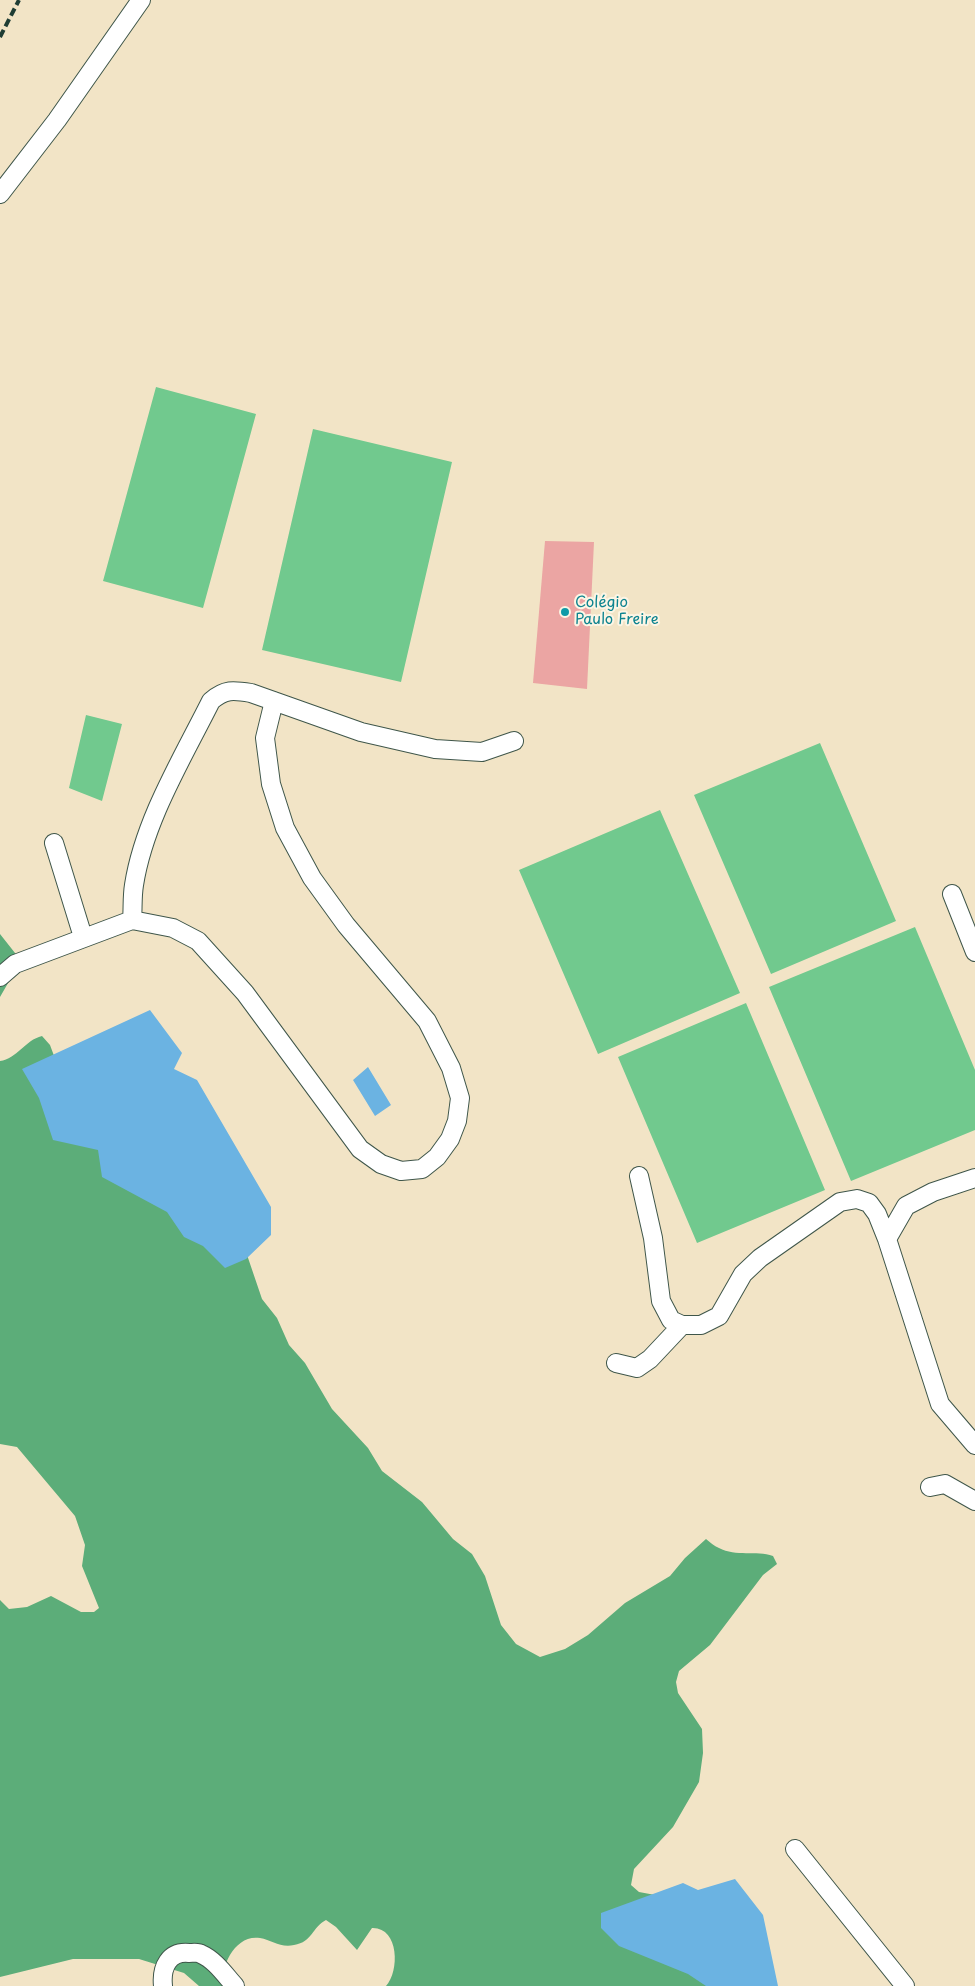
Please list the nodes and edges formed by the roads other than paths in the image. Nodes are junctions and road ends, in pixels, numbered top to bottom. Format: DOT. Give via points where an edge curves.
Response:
graph roads {
  1 [pos="141,0"];
  2 [pos="0,194"];
  3 [pos="274,701"];
  4 [pos="514,741"];
  5 [pos="54,843"];
  6 [pos="952,894"];
  7 [pos="132,920"];
  8 [pos="83,937"];
  9 [pos="975,952"];
  10 [pos="0,977"];
  11 [pos="639,1176"];
  12 [pos="975,1178"];
  13 [pos="887,1239"];
  14 [pos="682,1325"];
  15 [pos="616,1363"];
  16 [pos="975,1444"];
  17 [pos="930,1487"];
  18 [pos="975,1501"];
  19 [pos="796,1849"];
  20 [pos="163,1986"];
  21 [pos="235,1986"];
  22 [pos="905,1986"];
  1 -- 2 [label="street" via="57,120"];
  3 -- 4 [label="street" via="361,732 435,749 482,752"];
  3 -- 7 [label="street" via="234,690 219,694 211,701 145,840 134,886"];
  3 -- 7 [label="street" via="265,738 271,784 285,828 312,878 346,925 427,1021 451,1068 460,1098 457,1121 450,1139 437,1157 422,1169 401,1171 381,1164 360,1148 246,993 198,941 173,928"];
  5 -- 8 [label="street"];
  6 -- 9 [label="street"];
  7 -- 8 [label="street"];
  8 -- 10 [label="street" via="15,964"];
  11 -- 14 [label="street" via="653,1238 661,1301 671,1320"];
  12 -- 13 [label="street" via="933,1192 906,1206"];
  13 -- 14 [label="street" via="869,1203 857,1199 840,1202 760,1258 743,1274 718,1316 701,1325"];
  13 -- 16 [label="street" via="940,1404"];
  14 -- 15 [label="street" via="637,1368"];
  17 -- 18 [label="street" via="945,1484"];
  19 -- 22 [label="street"];
  20 -- 21 [label="street" via="166,1962 174,1954 185,1952 200,1953"];
}
